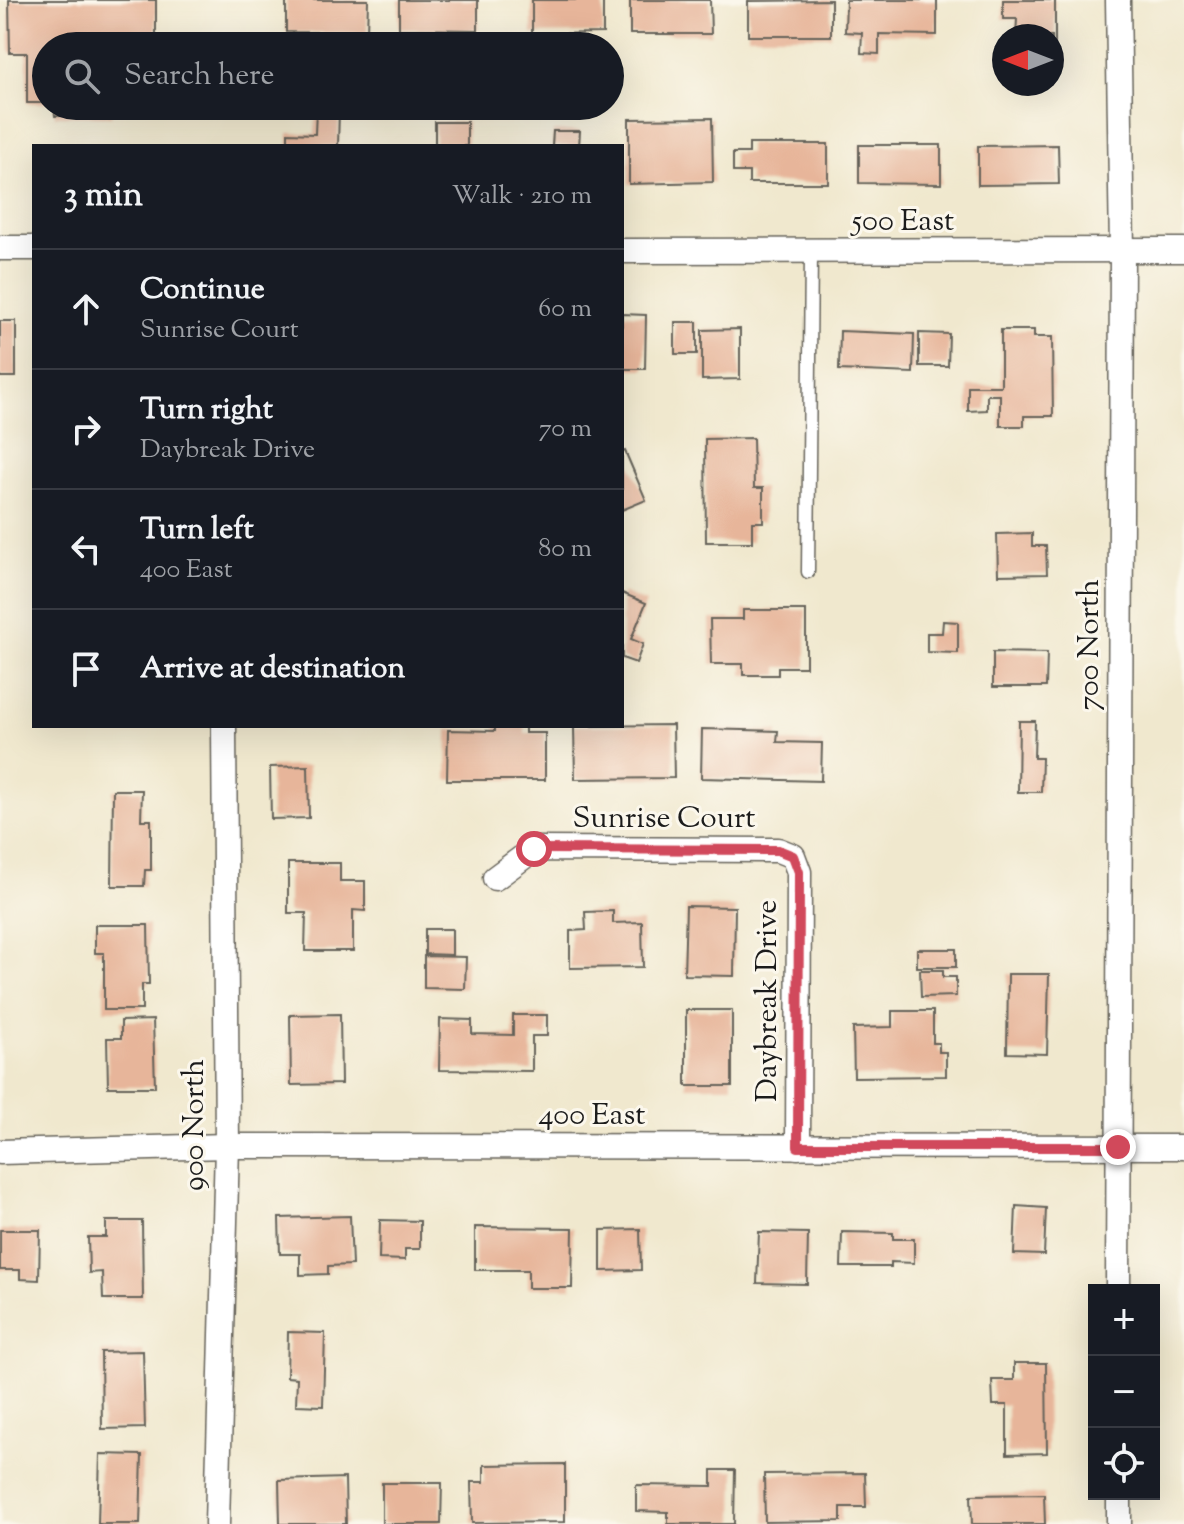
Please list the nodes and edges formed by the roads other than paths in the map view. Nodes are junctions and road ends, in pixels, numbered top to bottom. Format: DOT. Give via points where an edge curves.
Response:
graph roads {
  1 [pos="1118,0"];
  2 [pos="0,248"];
  3 [pos="32,248"];
  4 [pos="1122,250"];
  5 [pos="1184,250"];
  6 [pos="624,251"];
  7 [pos="811,253"];
  8 [pos="808,572"];
  9 [pos="224,728"];
  10 [pos="793,856"];
  11 [pos="495,878"];
  12 [pos="227,1146"];
  13 [pos="798,1147"];
  14 [pos="1118,1147"];
  15 [pos="1184,1147"];
  16 [pos="0,1152"];
  17 [pos="1118,1284"];
  18 [pos="1119,1500"];
  19 [pos="217,1524"];
  20 [pos="1119,1524"];
  1 -- 4 [label="street, 700 North"];
  2 -- 3 [label="street"];
  4 -- 5 [label="street, 500 East"];
  4 -- 7 [label="street, 500 East"];
  4 -- 14 [label="street, 700 North"];
  6 -- 7 [label="street, 500 East"];
  7 -- 8 [label="lane"];
  9 -- 12 [label="street, 900 North"];
  10 -- 11 [label="street, Sunrise Court" via="778,850 534,849"];
  10 -- 13 [label="street, Daybreak Drive" via="799,872"];
  12 -- 13 [label="street, 400 East"];
  12 -- 16 [label="street, 400 East"];
  12 -- 19 [label="street, 900 North"];
  13 -- 14 [label="street, 400 East"];
  14 -- 15 [label="street, 400 East"];
  14 -- 17 [label="street, 700 North"];
  18 -- 20 [label="street"];
}
